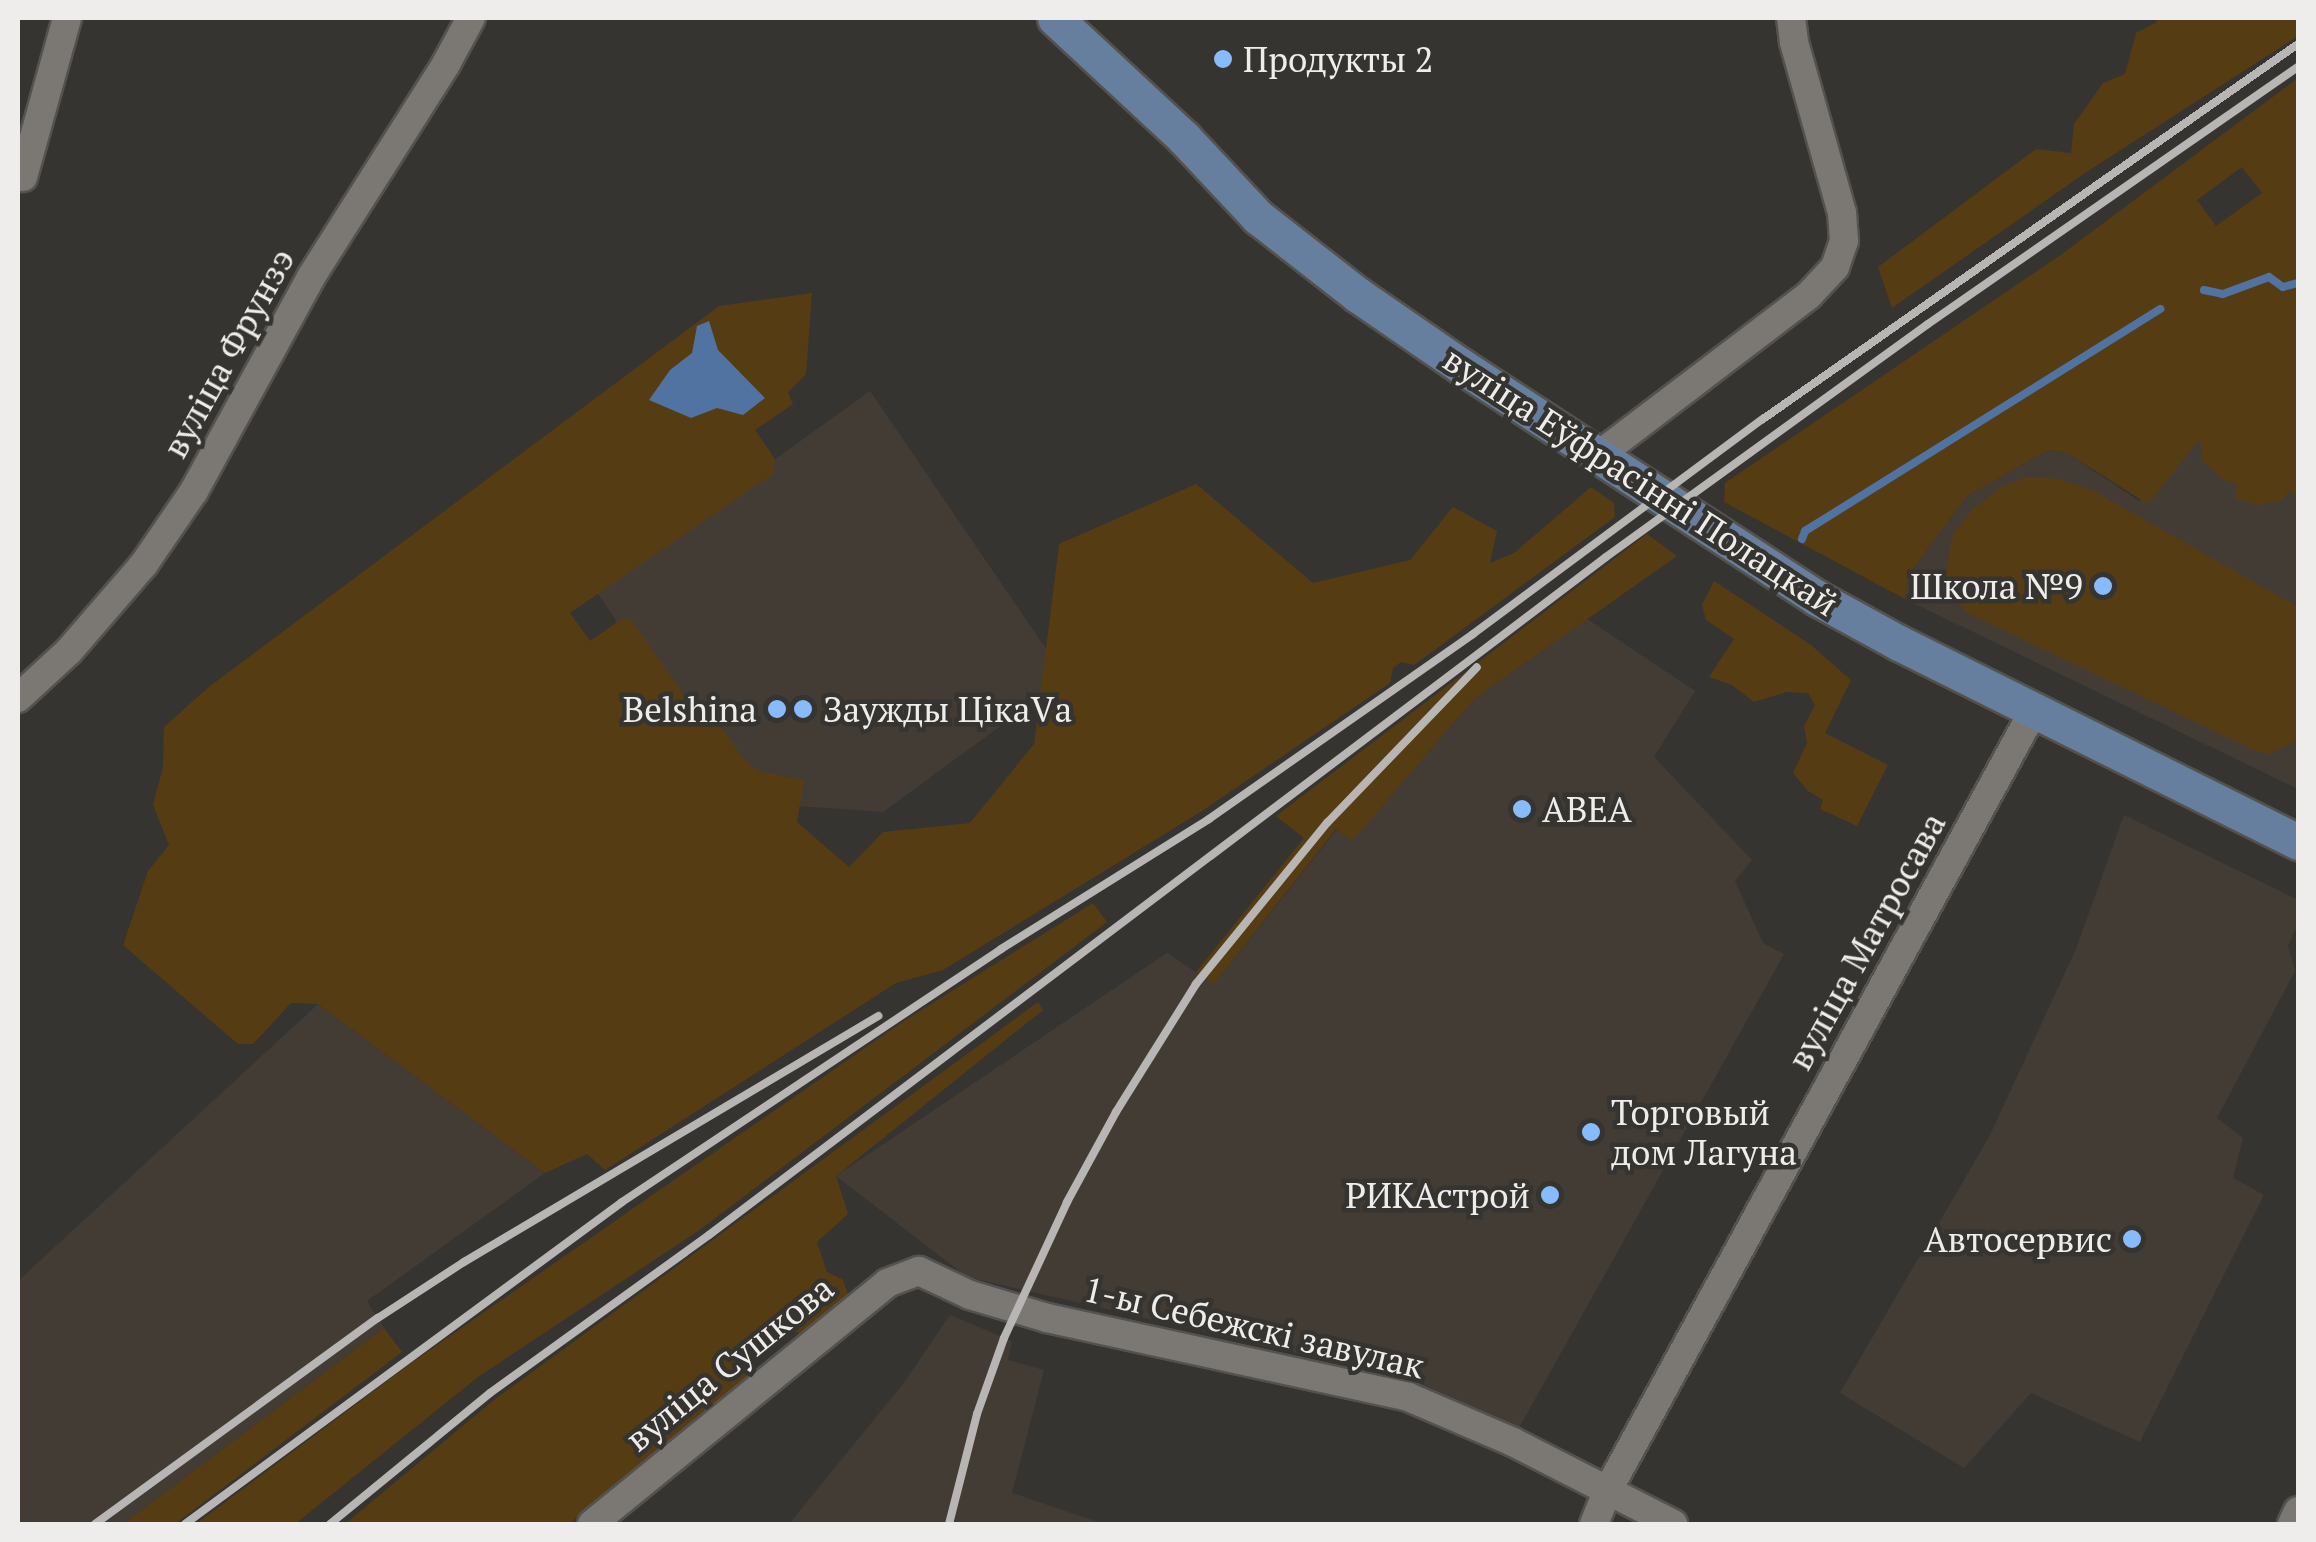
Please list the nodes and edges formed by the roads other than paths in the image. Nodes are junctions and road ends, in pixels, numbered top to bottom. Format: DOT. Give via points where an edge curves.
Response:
graph roads {
  1 [pos="66,18"];
  2 [pos="470,18"];
  3 [pos="1055,18"];
  4 [pos="1791,18"];
  5 [pos="24,178"];
  6 [pos="1599,455"];
  7 [pos="18,698"];
  8 [pos="2034,710"];
  9 [pos="2298,842"];
  10 [pos="920,1270"];
  11 [pos="1608,1490"];
  12 [pos="2298,1511"];
  13 [pos="592,1524"];
  14 [pos="1594,1524"];
  15 [pos="1673,1524"];
  16 [pos="2292,1524"];
  1 -- 5 [label="street"];
  2 -- 7 [label="street, вуліца Фрунзэ" via="311,277 194,490 144,564 69,652"];
  3 -- 6 [label="main road, вуліца Еўфрасінні Полацкай" via="1258,217 1358,295"];
  4 -- 6 [label="street" via="1842,213 1844,241 1835,268"];
  6 -- 8 [label="main road, вуліца Еўфрасінні Полацкай" via="1817,598"];
  8 -- 9 [label="main road, вуліца Еўфрасінні Полацкай"];
  8 -- 11 [label="street, вуліца Матросава"];
  10 -- 11 [label="street, 1-ы Себежскі завулак" via="1046,1318 1408,1396"];
  10 -- 13 [label="street, вуліца Сушкова" via="887,1282"];
  11 -- 14 [label="street, вуліца Матросава"];
  11 -- 15 [label="street, 1-ы Себежскі завулак"];
  12 -- 16 [label="street"];
}
